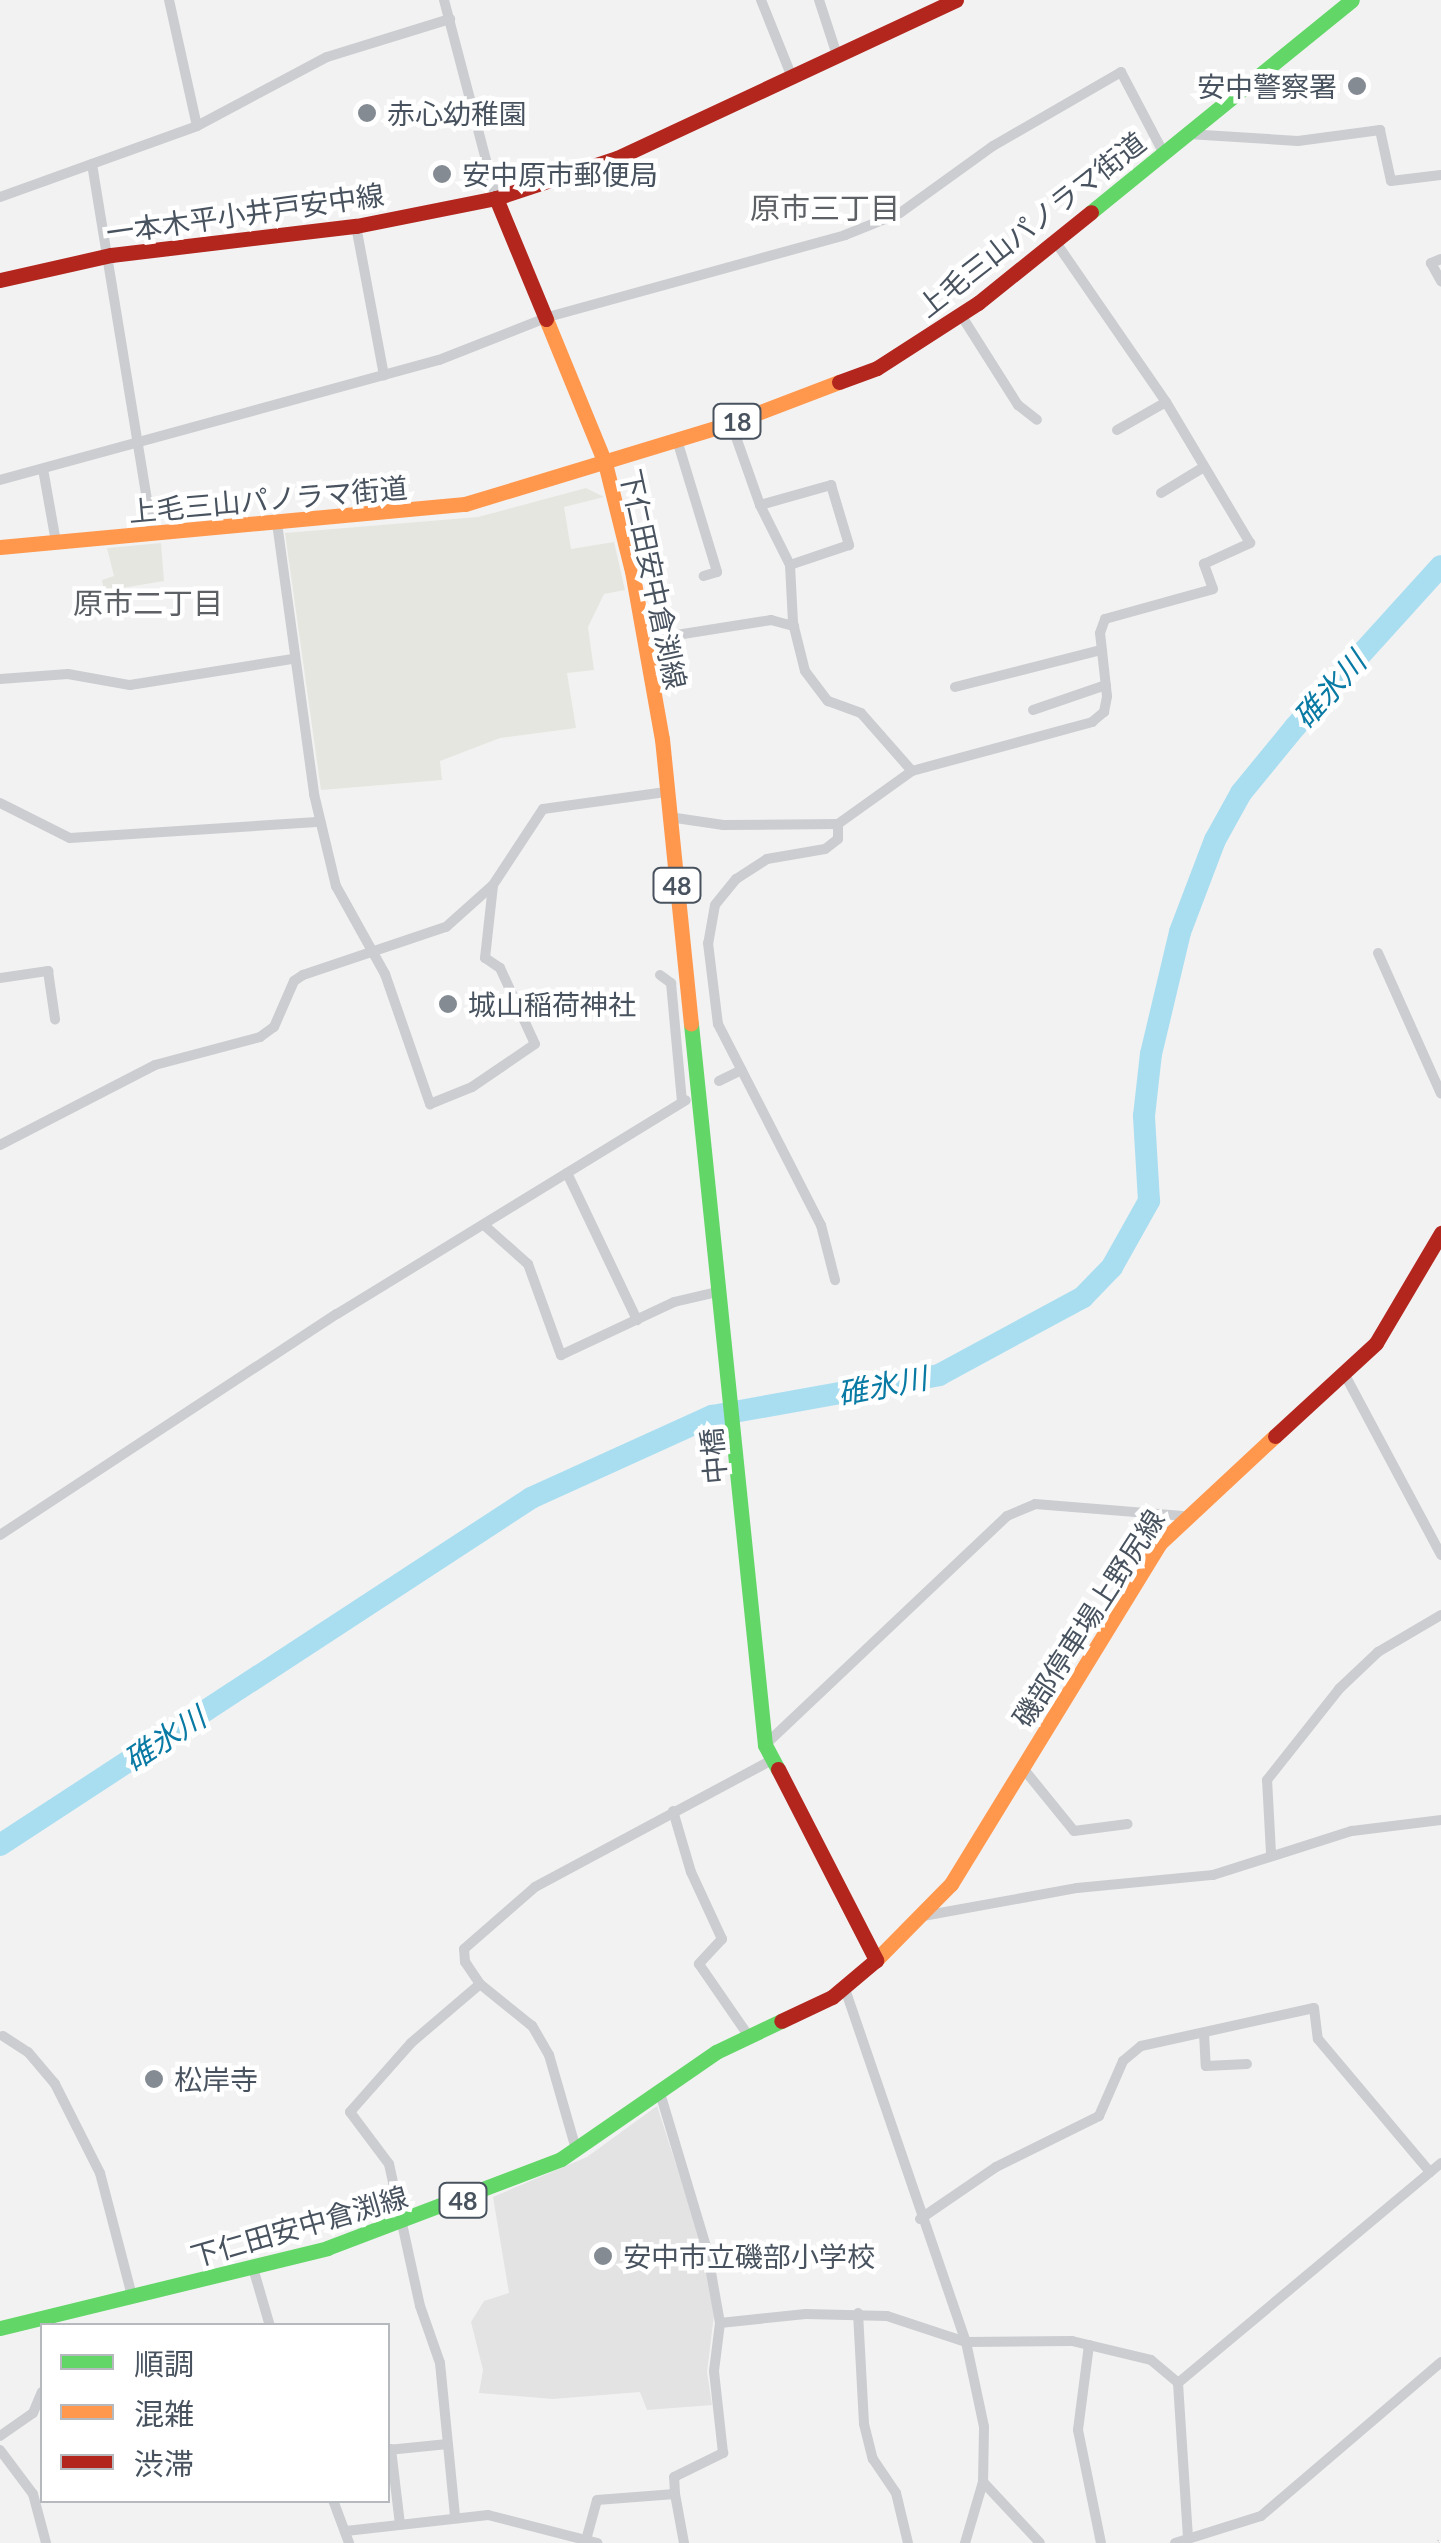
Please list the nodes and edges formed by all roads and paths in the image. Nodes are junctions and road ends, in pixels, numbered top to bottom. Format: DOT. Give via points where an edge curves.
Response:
graph roads {
  1 [pos="170,0"];
  2 [pos="444,0"];
  3 [pos="761,0"];
  4 [pos="819,0"];
  5 [pos="956,0"];
  6 [pos="1352,0"];
  7 [pos="450,19"];
  8 [pos="837,55"];
  9 [pos="792,77"];
  10 [pos="197,126"];
  11 [pos="1187,134"];
  12 [pos="1164,153"];
  13 [pos="92,164"];
  14 [pos="1441,175"];
  15 [pos="0,197"];
  16 [pos="496,198"];
  17 [pos="356,226"];
  18 [pos="1055,241"];
  19 [pos="111,255"];
  20 [pos="1441,258"];
  21 [pos="0,280"];
  22 [pos="1441,281"];
  23 [pos="960,314"];
  24 [pos="548,318"];
  25 [pos="384,375"];
  26 [pos="1166,402"];
  27 [pos="1037,420"];
  28 [pos="731,423"];
  29 [pos="1117,430"];
  30 [pos="677,440"];
  31 [pos="135,445"];
  32 [pos="604,464"];
  33 [pos="1204,467"];
  34 [pos="43,469"];
  35 [pos="0,480"];
  36 [pos="1161,493"];
  37 [pos="760,505"];
  38 [pos="277,523"];
  39 [pos="153,535"];
  40 [pos="56,543"];
  41 [pos="0,547"];
  42 [pos="790,565"];
  43 [pos="704,576"];
  44 [pos="794,626"];
  45 [pos="644,640"];
  46 [pos="1102,650"];
  47 [pos="292,658"];
  48 [pos="0,680"];
  49 [pos="1106,685"];
  50 [pos="955,687"];
  51 [pos="1032,710"];
  52 [pos="912,771"];
  53 [pos="666,792"];
  54 [pos="0,803"];
  55 [pos="669,817"];
  56 [pos="320,822"];
  57 [pos="838,824"];
  58 [pos="493,885"];
  59 [pos="372,950"];
  60 [pos="1378,953"];
  61 [pos="710,971"];
  62 [pos="698,972"];
  63 [pos="679,974"];
  64 [pos="0,978"];
  65 [pos="55,1019"];
  66 [pos="742,1070"];
  67 [pos="719,1080"];
  68 [pos="1441,1094"];
  69 [pos="0,1145"];
  70 [pos="567,1173"];
  71 [pos="484,1225"];
  72 [pos="1441,1234"];
  73 [pos="1435,1255"];
  74 [pos="835,1280"];
  75 [pos="723,1291"];
  76 [pos="725,1310"];
  77 [pos="637,1320"];
  78 [pos="1344,1375"];
  79 [pos="1184,1516"];
  80 [pos="0,1535"];
  81 [pos="1441,1555"];
  82 [pos="1441,1614"];
  83 [pos="768,1753"];
  84 [pos="1022,1767"];
  85 [pos="673,1811"];
  86 [pos="1441,1820"];
  87 [pos="1128,1824"];
  88 [pos="1271,1853"];
  89 [pos="922,1916"];
  90 [pos="876,1960"];
  91 [pos="480,1984"];
  92 [pos="845,1989"];
  93 [pos="748,2034"];
  94 [pos="1204,2034"];
  95 [pos="3,2036"];
  96 [pos="1247,2064"];
  97 [pos="660,2093"];
  98 [pos="577,2151"];
  99 [pos="1441,2163"];
  100 [pos="1430,2172"];
  101 [pos="920,2219"];
  102 [pos="400,2225"];
  103 [pos="253,2268"];
  104 [pos="132,2297"];
  105 [pos="858,2313"];
  106 [pos="60,2319"];
  107 [pos="269,2323"];
  108 [pos="720,2323"];
  109 [pos="0,2328"];
  110 [pos="966,2342"];
  111 [pos="1089,2345"];
  112 [pos="1441,2362"];
  113 [pos="1178,2383"];
  114 [pos="40,2397"];
  115 [pos="0,2436"];
  116 [pos="448,2444"];
  117 [pos="390,2449"];
  118 [pos="0,2450"];
  119 [pos="390,2456"];
  120 [pos="983,2482"];
  121 [pos="675,2494"];
  122 [pos="335,2503"];
  123 [pos="455,2516"];
  124 [pos="400,2524"];
  125 [pos="1188,2536"];
  126 [pos="348,2537"];
  127 [pos="560,2538"];
  128 [pos="592,2542"];
  129 [pos="46,2543"];
  130 [pos="684,2543"];
  131 [pos="908,2543"];
  132 [pos="965,2543"];
  133 [pos="1040,2543"];
  134 [pos="1101,2543"];
  135 [pos="1175,2543"];
  1 -- 10 [label="street"];
  2 -- 7 [label="street"];
  3 -- 9 [label="street"];
  4 -- 8 [label="street"];
  5 -- 8 [label="main road"];
  6 -- 11 [label="main road, 上毛三山パノラマ街道 / 18"];
  7 -- 10 [label="street" via="327,57"];
  7 -- 16 [label="street"];
  8 -- 9 [label="main road"];
  9 -- 16 [label="main road" via="561,181"];
  10 -- 13 [label="street"];
  11 -- 12 [label="main road, 上毛三山パノラマ街道 / 18"];
  11 -- 14 [label="street" via="1298,141 1380,130 1392,181"];
  12 -- 18 [label="main road, 上毛三山パノラマ街道 / 18"];
  12 -- 24 [label="street" via="1121,72 993,146 900,213 846,235"];
  13 -- 15 [label="street"];
  13 -- 19 [label="street"];
  16 -- 17 [label="main road, 一本木平小井戸安中線"];
  16 -- 24 [label="main road, 下仁田安中倉渕線 / 48"];
  17 -- 19 [label="main road, 一本木平小井戸安中線"];
  17 -- 25 [label="street"];
  18 -- 23 [label="main road, 上毛三山パノラマ街道 / 18"];
  18 -- 26 [label="street"];
  19 -- 21 [label="main road, 一本木平小井戸安中線"];
  19 -- 31 [label="street"];
  20 -- 22 [label="street" via="1431,263"];
  23 -- 27 [label="street" via="1018,405"];
  23 -- 28 [label="main road, 上毛三山パノラマ街道 / 18" via="878,368"];
  24 -- 25 [label="street"];
  24 -- 32 [label="main road, 下仁田安中倉渕線 / 48"];
  25 -- 31 [label="street"];
  26 -- 29 [label="street"];
  26 -- 33 [label="street"];
  28 -- 30 [label="main road, 上毛三山パノラマ街道 / 18"];
  28 -- 37 [label="street"];
  30 -- 32 [label="main road, 上毛三山パノラマ街道 / 18"];
  30 -- 43 [label="street" via="717,572"];
  31 -- 34 [label="street"];
  31 -- 39 [label="street"];
  32 -- 38 [label="main road, 上毛三山パノラマ街道 / 18" via="465,504"];
  32 -- 45 [label="main road, 下仁田安中倉渕線 / 48"];
  33 -- 36 [label="street"];
  33 -- 46 [label="street" via="1250,543 1204,564 1213,589 1105,619"];
  34 -- 35 [label="street"];
  34 -- 40 [label="street"];
  37 -- 42 [label="street"];
  37 -- 42 [label="street" via="831,485 849,545"];
  38 -- 39 [label="main road, 上毛三山パノラマ街道 / 18"];
  38 -- 47 [label="street"];
  39 -- 40 [label="main road, 上毛三山パノラマ街道 / 18"];
  40 -- 41 [label="main road, 上毛三山パノラマ街道 / 18"];
  42 -- 44 [label="street"];
  44 -- 45 [label="street" via="771,620"];
  44 -- 52 [label="street" via="806,671 828,701 861,713"];
  45 -- 53 [label="main road, 下仁田安中倉渕線 / 48"];
  46 -- 49 [label="street"];
  46 -- 50 [label="street"];
  47 -- 48 [label="street" via="130,685 68,674"];
  47 -- 56 [label="street"];
  49 -- 51 [label="street"];
  49 -- 52 [label="street" via="1104,712 1092,722"];
  52 -- 57 [label="street"];
  53 -- 55 [label="main road, 下仁田安中倉渕線 / 48"];
  53 -- 58 [label="street" via="543,809"];
  54 -- 56 [label="street" via="70,838"];
  55 -- 57 [label="street" via="723,825"];
  55 -- 75 [label="main road, 下仁田安中倉渕線 / 48"];
  56 -- 59 [label="street" via="336,886"];
  57 -- 61 [label="street" via="838,838 826,849 767,859 736,879 709,925"];
  58 -- 59 [label="street" via="431,935"];
  58 -- 59 [label="street" via="485,958 500,968 535,1044 472,1088 430,1104"];
  59 -- 69 [label="street" via="294,981 274,1027 260,1037 155,1065"];
  60 -- 68 [label="street"];
  61 -- 62 [label="street"];
  61 -- 66 [label="street" via="718,1024"];
  63 -- 70 [label="street" via="662,975 671,983 684,1100"];
  64 -- 65 [label="street" via="48,971"];
  66 -- 67 [label="street"];
  66 -- 74 [label="street" via="821,1225"];
  70 -- 71 [label="street"];
  70 -- 77 [label="street"];
  71 -- 77 [label="street" via="528,1264 561,1355"];
  71 -- 80 [label="street"];
  72 -- 73 [label="main road, 磯部停車場上野尻線"];
  73 -- 78 [label="main road, 磯部停車場上野尻線" via="1385,1331"];
  75 -- 76 [label="main road, 下仁田安中倉渕線 / 48"];
  75 -- 77 [label="street"];
  76 -- 83 [label="main road, 中橋 / 48"];
  78 -- 79 [label="main road, 磯部停車場上野尻線"];
  78 -- 81 [label="street"];
  79 -- 83 [label="street" via="1035,1504 1008,1516"];
  79 -- 84 [label="main road, 磯部停車場上野尻線" via="1148,1561"];
  82 -- 88 [label="street" via="1378,1652 1340,1688 1266,1780"];
  83 -- 85 [label="street"];
  83 -- 90 [label="main road, 48"];
  84 -- 87 [label="street" via="1074,1830"];
  84 -- 89 [label="main road, 磯部停車場上野尻線" via="951,1884"];
  85 -- 91 [label="street" via="535,1887 464,1949"];
  85 -- 93 [label="street" via="722,1939 699,1964"];
  86 -- 88 [label="street" via="1352,1831"];
  88 -- 89 [label="street" via="1212,1874 1078,1888"];
  89 -- 90 [label="main road, 磯部停車場上野尻線"];
  90 -- 92 [label="main road, 下仁田安中倉渕線 / 48"];
  91 -- 98 [label="street" via="532,2026 550,2055"];
  91 -- 102 [label="street" via="412,2042 350,2112 389,2164"];
  92 -- 93 [label="main road, 下仁田安中倉渕線 / 48"];
  92 -- 101 [label="street"];
  93 -- 97 [label="main road, 下仁田安中倉渕線 / 48"];
  94 -- 96 [label="street" via="1206,2066"];
  94 -- 100 [label="street" via="1314,2008 1318,2039"];
  94 -- 101 [label="street" via="1141,2046 1124,2061 1099,2116 996,2166"];
  95 -- 104 [label="street" via="55,2084 100,2174"];
  97 -- 98 [label="main road, 下仁田安中倉渕線 / 48"];
  97 -- 108 [label="street" via="707,2250"];
  98 -- 102 [label="main road, 下仁田安中倉渕線 / 48"];
  99 -- 100 [label="street"];
  100 -- 113 [label="street"];
  101 -- 110 [label="street"];
  102 -- 103 [label="main road, 下仁田安中倉渕線 / 48"];
  102 -- 116 [label="street" via="440,2362"];
  103 -- 104 [label="main road, 下仁田安中倉渕線 / 48"];
  103 -- 107 [label="street"];
  104 -- 106 [label="main road, 下仁田安中倉渕線 / 48"];
  105 -- 108 [label="street"];
  105 -- 110 [label="street"];
  105 -- 131 [label="street" via="864,2424 873,2459 896,2493"];
  106 -- 109 [label="main road, 下仁田安中倉渕線 / 48"];
  108 -- 121 [label="street" via="714,2371 724,2453 674,2478"];
  110 -- 111 [label="street"];
  110 -- 120 [label="street" via="984,2427"];
  111 -- 113 [label="street" via="1151,2360"];
  111 -- 134 [label="street" via="1078,2430"];
  112 -- 125 [label="street" via="1261,2516"];
  113 -- 125 [label="street"];
  114 -- 115 [label="street" via="33,2413"];
  116 -- 117 [label="street"];
  116 -- 123 [label="street"];
  118 -- 129 [label="street" via="33,2494"];
  119 -- 124 [label="street"];
  120 -- 132 [label="street"];
  120 -- 133 [label="street"];
  121 -- 128 [label="street" via="597,2500"];
  121 -- 130 [label="street"];
  122 -- 126 [label="street"];
  123 -- 124 [label="street"];
  123 -- 127 [label="street" via="488,2515"];
  124 -- 126 [label="street"];
  125 -- 135 [label="street"];
  127 -- 128 [label="street"];
}
